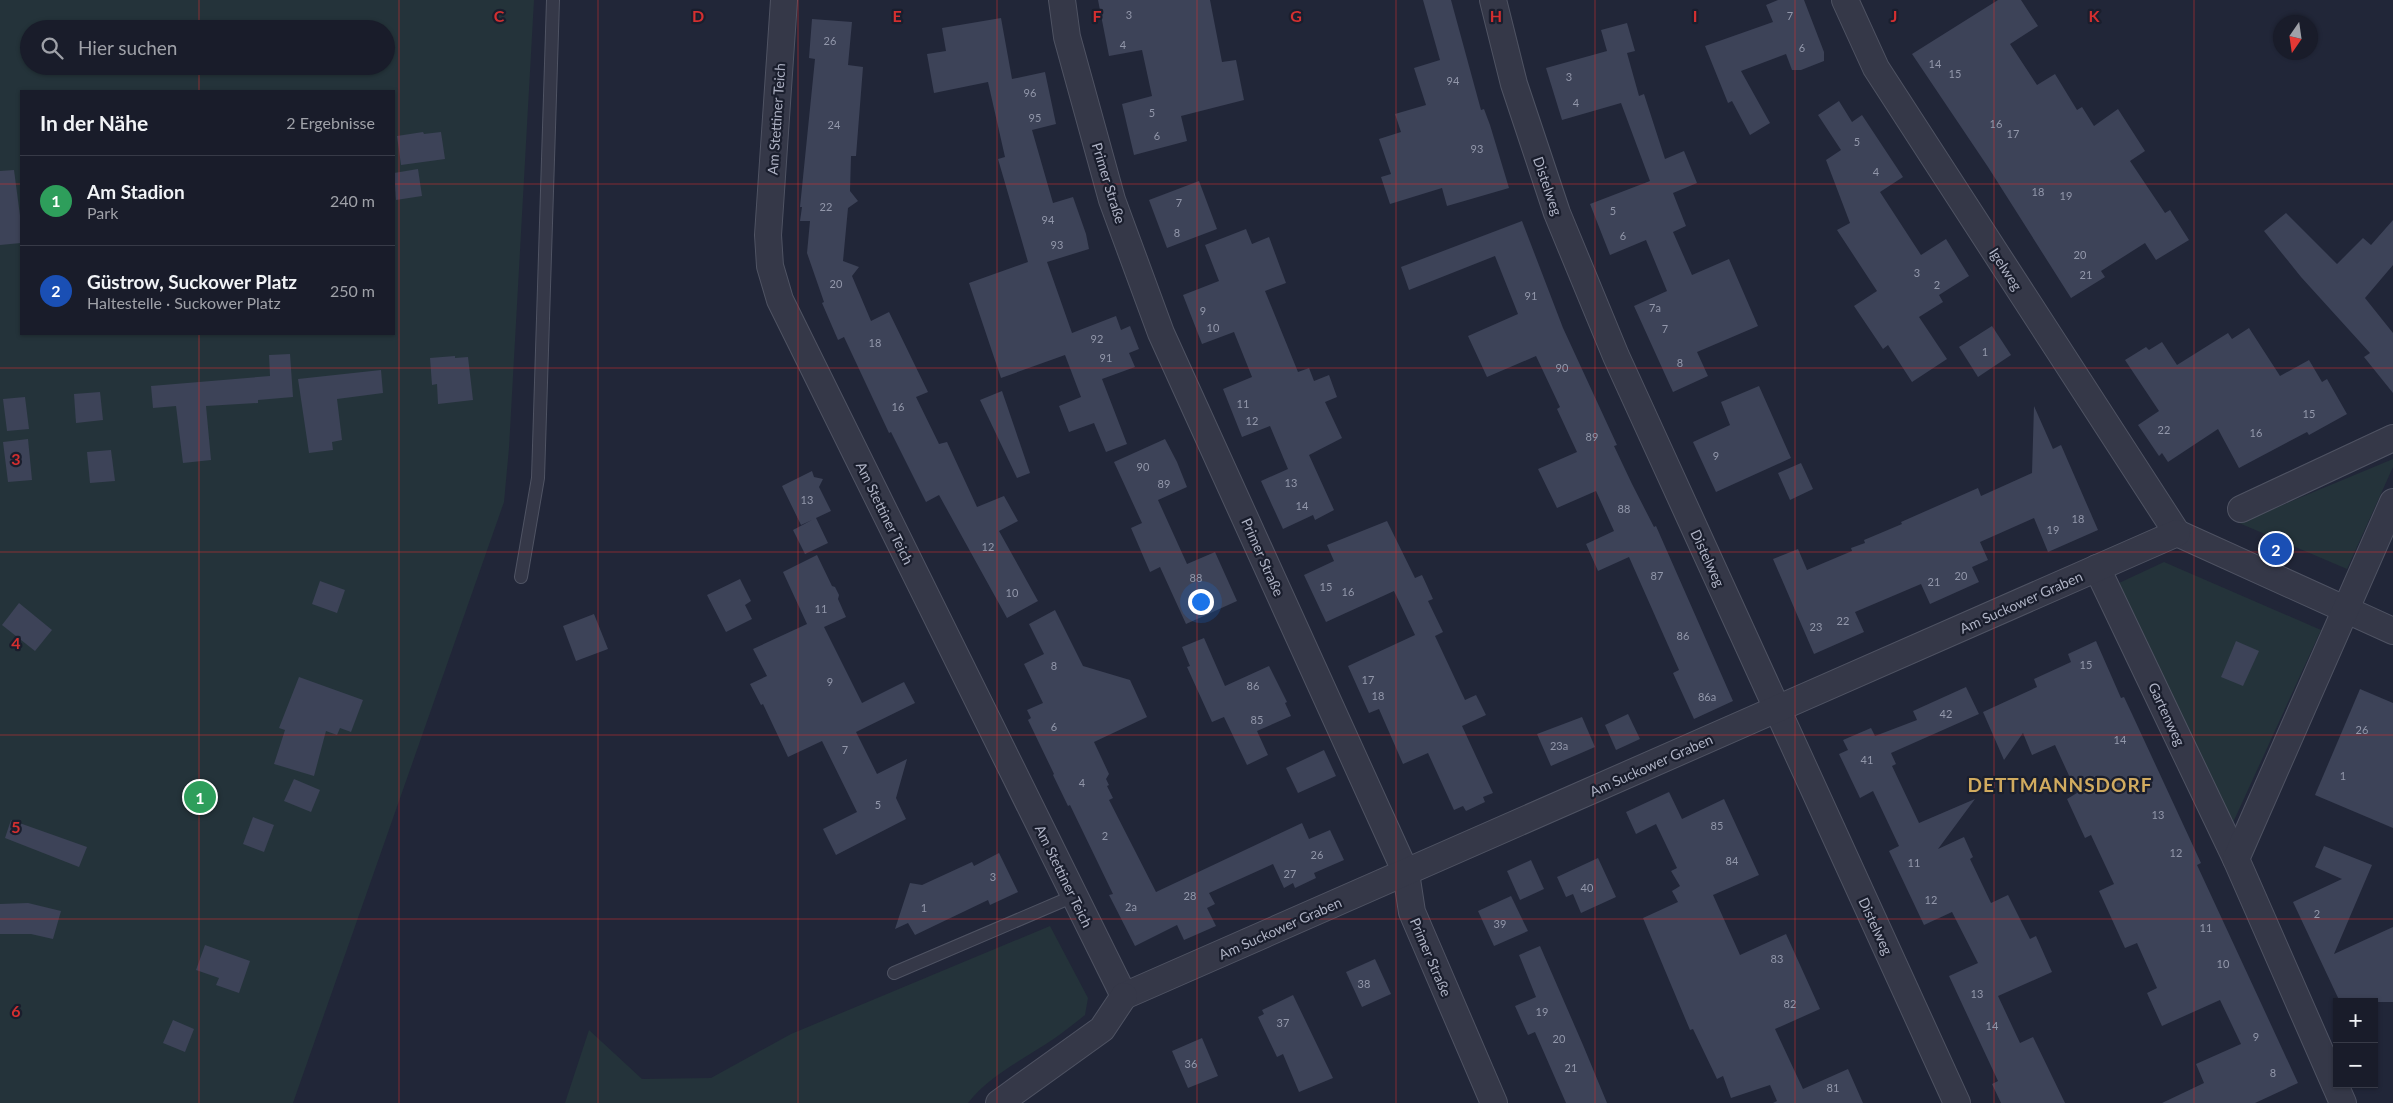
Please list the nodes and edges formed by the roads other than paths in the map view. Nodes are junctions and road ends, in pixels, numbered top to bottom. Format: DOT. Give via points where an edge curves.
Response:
graph roads {
  1 [pos="553,0"];
  2 [pos="784,0"];
  3 [pos="1062,0"];
  4 [pos="1493,0"];
  5 [pos="1844,0"];
  6 [pos="2393,438"];
  7 [pos="2393,502"];
  8 [pos="2241,509"];
  9 [pos="2177,533"];
  10 [pos="2097,568"];
  11 [pos="521,577"];
  12 [pos="2345,611"];
  13 [pos="2393,631"];
  14 [pos="1777,710"];
  15 [pos="2236,859"];
  16 [pos="1406,873"];
  17 [pos="1074,896"];
  18 [pos="894,973"];
  19 [pos="1124,996"];
  20 [pos="999,1103"];
  21 [pos="1494,1103"];
  22 [pos="1957,1103"];
  23 [pos="2343,1103"];
  1 -- 11 [label="lane" via="538,478"];
  2 -- 17 [label="street, Am Stettiner Teich" via="768,234 770,266 780,300"];
  3 -- 16 [label="street, Primer Straße" via="1067,37 1112,200 1161,333"];
  4 -- 14 [label="street, Distelweg" via="1514,84 1557,213 1616,356"];
  5 -- 9 [label="street, Igelweg" via="1876,68"];
  6 -- 8 [label="street"];
  7 -- 12 [label="street"];
  9 -- 10 [label="street, Am Suckower Graben"];
  9 -- 12 [label="street"];
  10 -- 14 [label="street, Am Suckower Graben"];
  10 -- 15 [label="street, Gartenweg"];
  12 -- 13 [label="street"];
  12 -- 15 [label="street"];
  14 -- 16 [label="street, Am Suckower Graben"];
  14 -- 22 [label="street, Distelweg"];
  15 -- 23 [label="street, Gartenweg"];
  16 -- 19 [label="street, Am Suckower Graben"];
  16 -- 21 [label="street, Primer Straße" via="1412,912"];
  17 -- 18 [label="lane"];
  17 -- 19 [label="street, Am Stettiner Teich"];
  19 -- 20 [label="street" via="1102,1028"];
}
